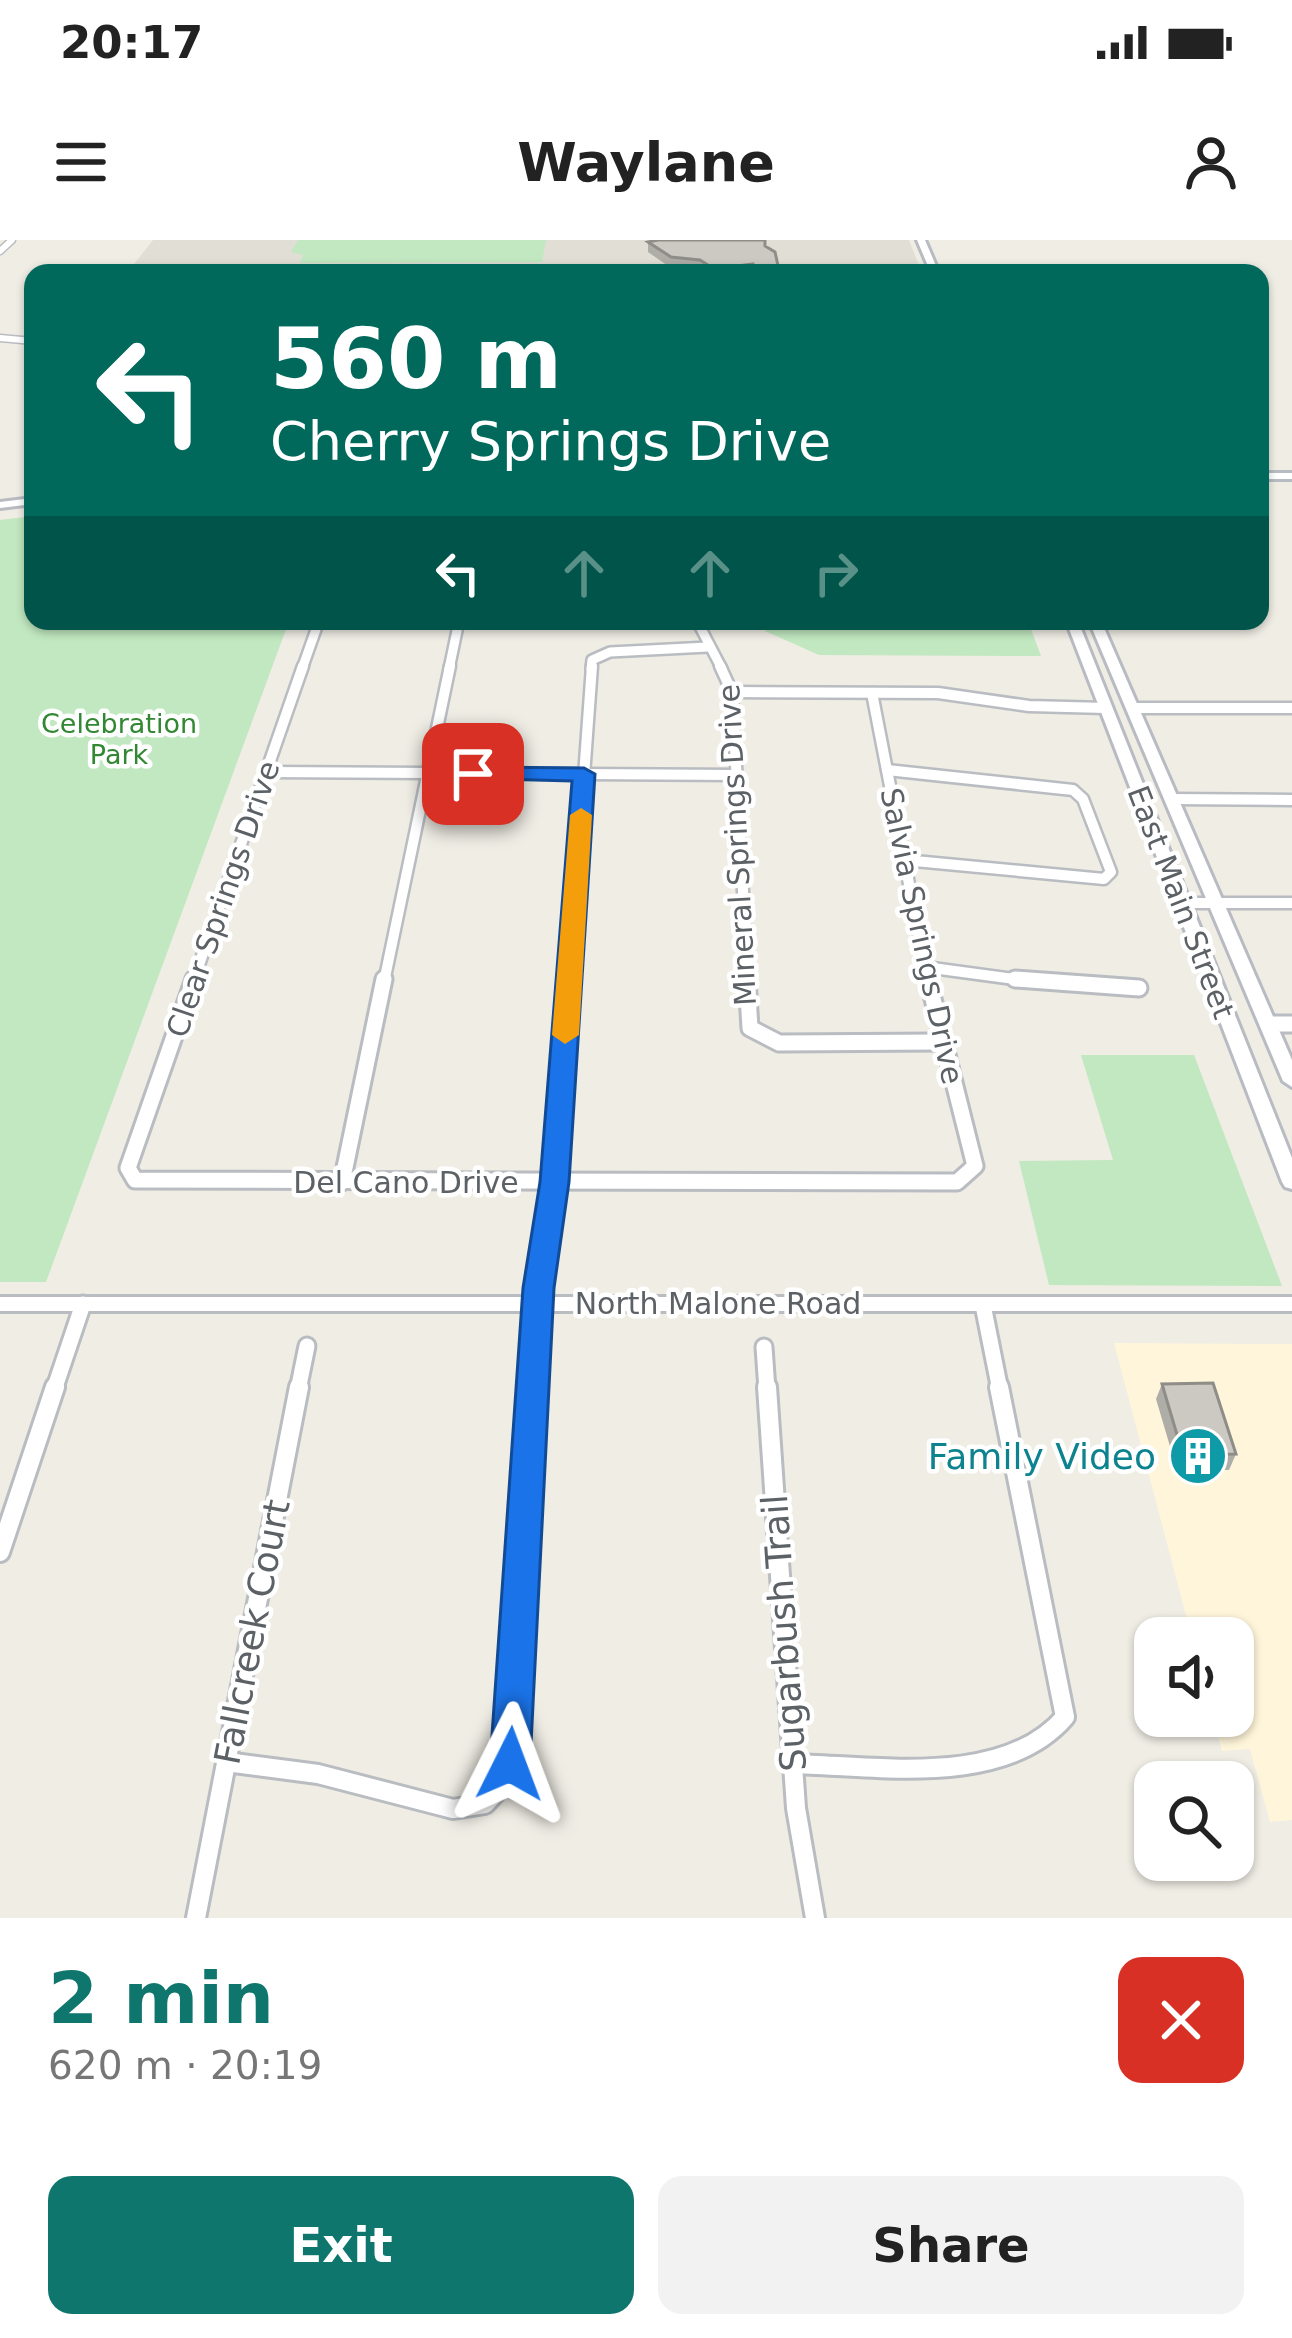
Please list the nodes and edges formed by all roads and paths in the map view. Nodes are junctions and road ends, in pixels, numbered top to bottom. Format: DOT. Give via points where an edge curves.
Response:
graph roads {
  1 [pos="12,240"];
  2 [pos="0,251"];
  3 [pos="316,630"];
  4 [pos="457,630"];
  5 [pos="701,630"];
  6 [pos="1076,630"];
  7 [pos="1099,630"];
  8 [pos="708,647"];
  9 [pos="732,692"];
  10 [pos="872,693"];
  11 [pos="1106,708"];
  12 [pos="1132,708"];
  13 [pos="1292,708"];
  14 [pos="887,770"];
  15 [pos="267,772"];
  16 [pos="428,773"];
  17 [pos="584,774"];
  18 [pos="735,776"];
  19 [pos="1171,799"];
  20 [pos="1292,800"];
  21 [pos="904,860"];
  22 [pos="1181,903"];
  23 [pos="1216,903"];
  24 [pos="1292,903"];
  25 [pos="925,967"];
  26 [pos="1139,988"];
  27 [pos="1268,1024"];
  28 [pos="1292,1024"];
  29 [pos="940,1042"];
  30 [pos="1292,1081"];
  31 [pos="970,1176"];
  32 [pos="131,1177"];
  33 [pos="1292,1181"];
  34 [pos="342,1182"];
  35 [pos="555,1182"];
  36 [pos="538,1302"];
  37 [pos="0,1304"];
  38 [pos="83,1304"];
  39 [pos="1292,1304"];
  40 [pos="983,1305"];
  41 [pos="308,1346"];
  42 [pos="764,1347"];
  43 [pos="0,1552"];
  44 [pos="226,1762"];
  45 [pos="793,1764"];
  46 [pos="196,1918"];
  47 [pos="815,1918"];
  1 -- 2 [label="street"];
  3 -- 15 [label="street, Clear Springs Drive"];
  4 -- 16 [label="street"];
  5 -- 8 [label="street, Mineral Springs Drive"];
  6 -- 11 [label="main road, East Main Street"];
  7 -- 12 [label="main road, East Main Street"];
  8 -- 9 [label="street, Mineral Springs Drive"];
  8 -- 17 [label="street" via="595,657"];
  9 -- 10 [label="street"];
  9 -- 18 [label="street, Mineral Springs Drive"];
  10 -- 11 [label="street"];
  10 -- 14 [label="street, Salvia Springs Drive"];
  11 -- 12 [label="main road"];
  11 -- 22 [label="main road, East Main Street"];
  12 -- 13 [label="street"];
  12 -- 19 [label="main road, East Main Street"];
  14 -- 21 [label="street, Salvia Springs Drive"];
  14 -- 21 [label="street" via="1077,792 1111,872 1104,879 1063,878"];
  15 -- 16 [label="street"];
  15 -- 32 [label="street, Clear Springs Drive"];
  16 -- 17 [label="street"];
  16 -- 34 [label="street"];
  17 -- 18 [label="street"];
  17 -- 35 [label="street"];
  18 -- 29 [label="street, Mineral Springs Drive" via="750,1028 779,1043"];
  19 -- 20 [label="street"];
  19 -- 23 [label="main road, East Main Street"];
  21 -- 25 [label="street, Salvia Springs Drive"];
  22 -- 23 [label="street"];
  22 -- 33 [label="main road, East Main Street"];
  23 -- 24 [label="street"];
  23 -- 27 [label="main road, East Main Street"];
  25 -- 26 [label="street"];
  25 -- 29 [label="street, Salvia Springs Drive"];
  27 -- 28 [label="street"];
  27 -- 30 [label="main road, East Main Street"];
  29 -- 31 [label="street, Salvia Springs Drive" via="975,1166"];
  31 -- 35 [label="street, Del Cano Drive"];
  32 -- 34 [label="street, Del Cano Drive"];
  34 -- 35 [label="street, Del Cano Drive"];
  35 -- 36 [label="street"];
  36 -- 38 [label="street, North Malone Road"];
  36 -- 40 [label="street, North Malone Road"];
  36 -- 44 [label="street" via="510,1764 498,1793 454,1809 318,1774"];
  37 -- 38 [label="street, North Malone Road"];
  38 -- 43 [label="street"];
  39 -- 40 [label="street, North Malone Road"];
  40 -- 45 [label="street" via="1065,1717 1049,1738 988,1759"];
  41 -- 44 [label="street, Fallcreek Court"];
  42 -- 45 [label="street, Sugarbush Trail"];
  44 -- 46 [label="street, Fallcreek Court"];
  45 -- 47 [label="street, Sugarbush Trail"];
}
